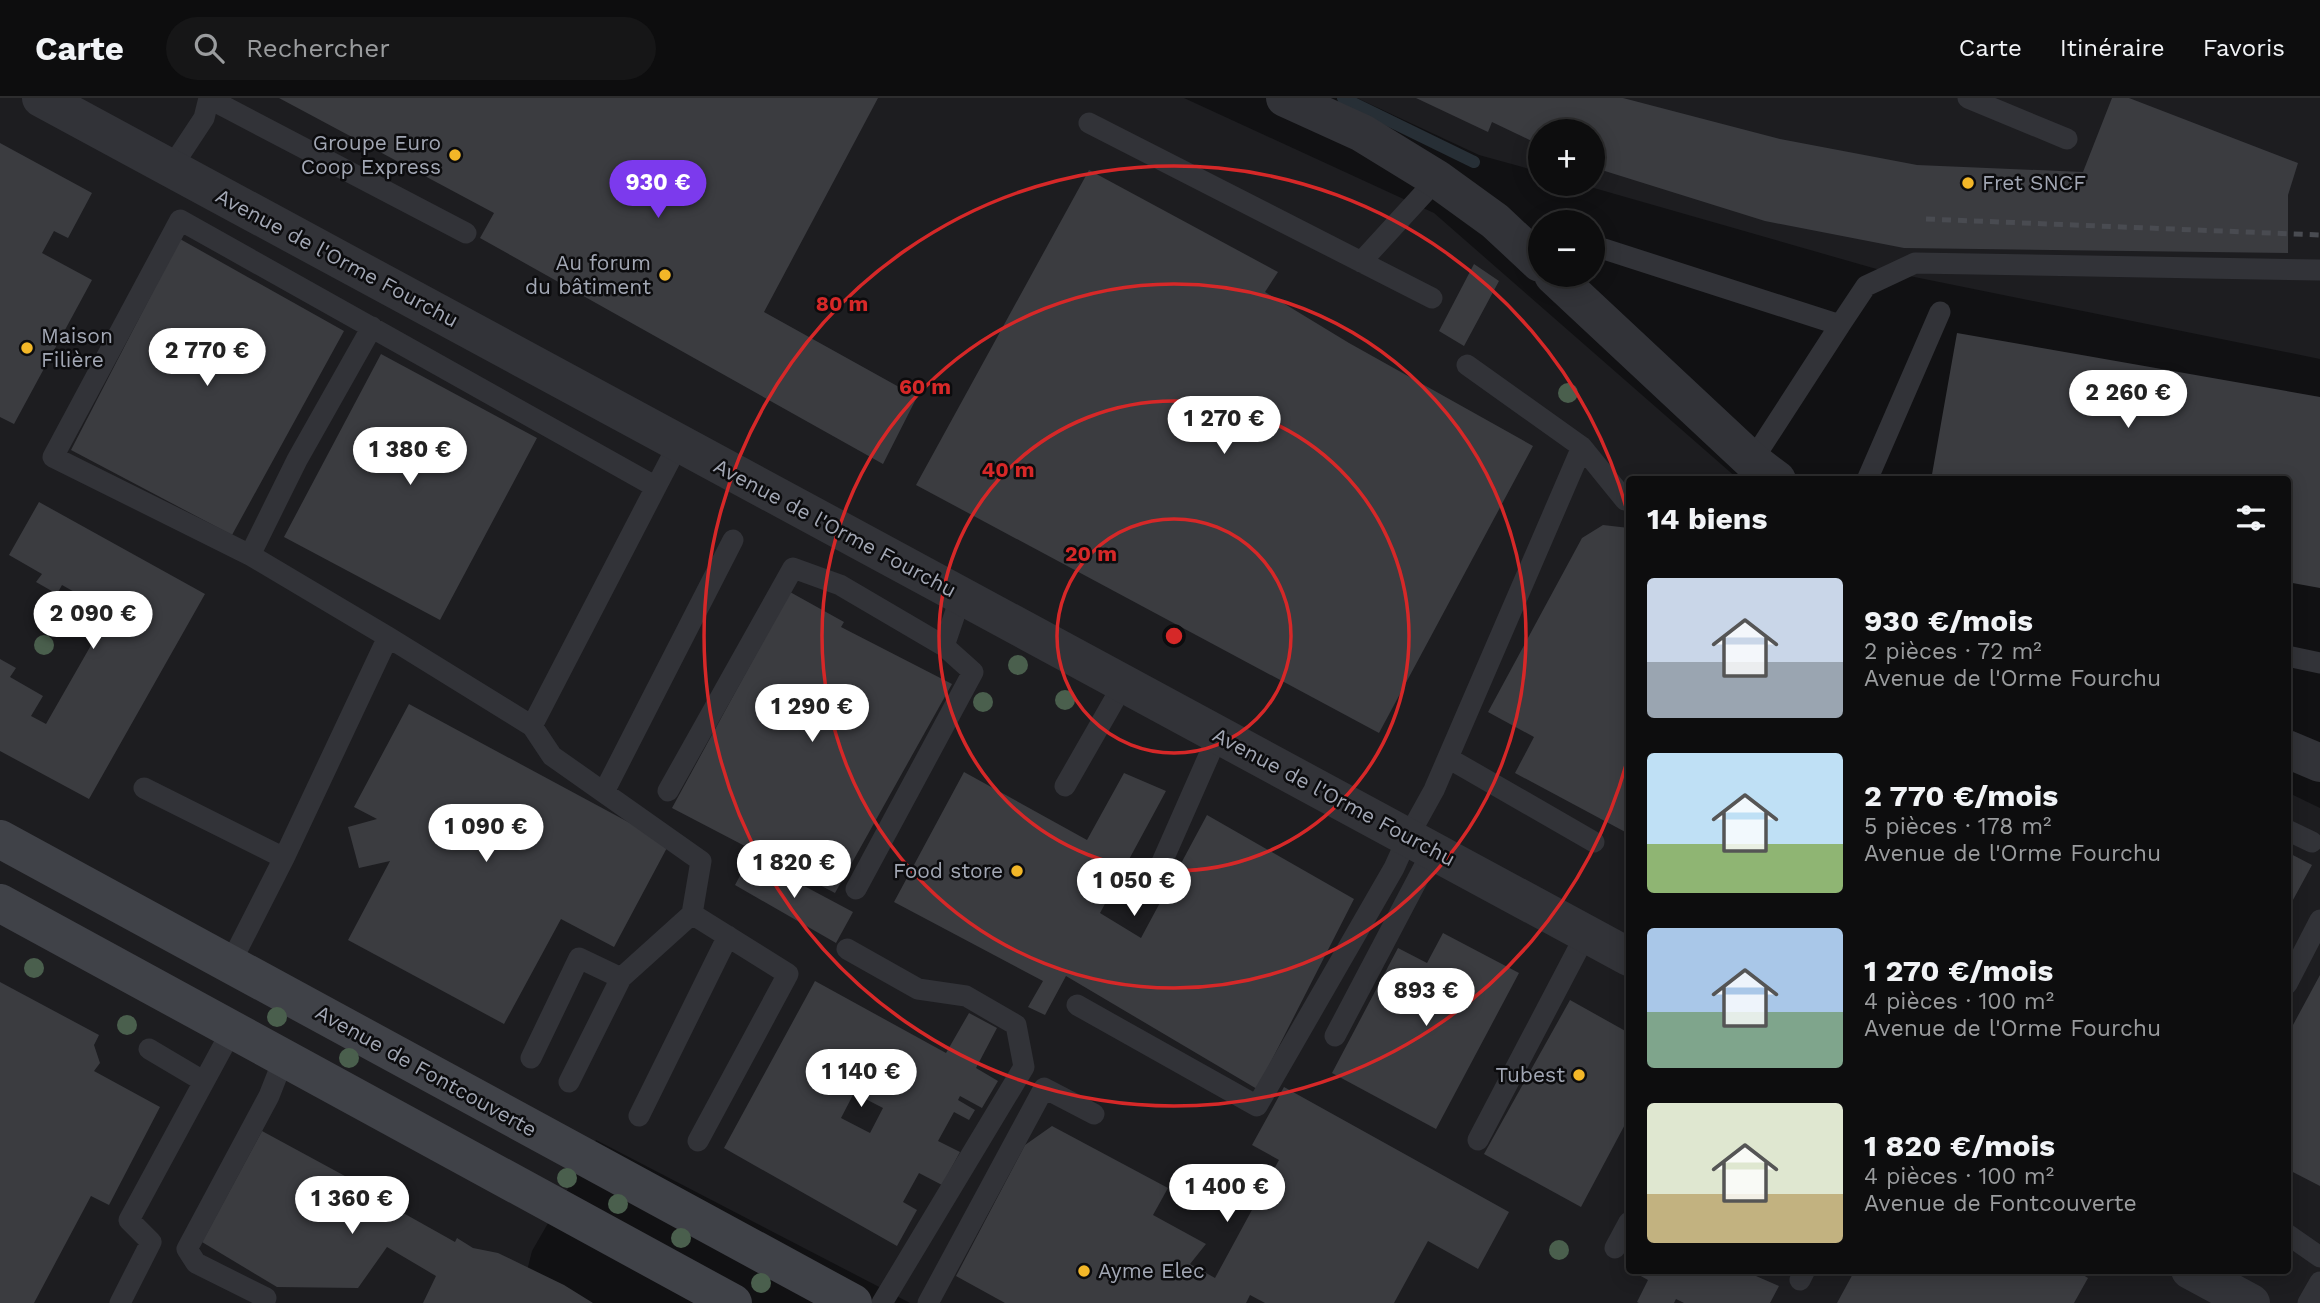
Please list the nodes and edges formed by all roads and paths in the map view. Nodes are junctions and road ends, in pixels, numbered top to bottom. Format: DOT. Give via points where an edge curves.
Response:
graph roads {
  1 [pos="41,98"];
  2 [pos="1284,98"];
  3 [pos="1968,98"];
  4 [pos="210,99"];
  5 [pos="1089,123"];
  6 [pos="2067,139"];
  7 [pos="171,168"];
  8 [pos="1437,179"];
  9 [pos="466,233"];
  10 [pos="1605,249"];
  11 [pos="1528,252"];
  12 [pos="1361,262"];
  13 [pos="2320,270"];
  14 [pos="1566,287"];
  15 [pos="1432,298"];
  16 [pos="1940,312"];
  17 [pos="1840,325"];
  18 [pos="372,327"];
  19 [pos="1467,365"];
  20 [pos="679,443"];
  21 [pos="1583,447"];
  22 [pos="1764,470"];
  23 [pos="1869,476"];
  24 [pos="656,487"];
  25 [pos="1625,500"];
  26 [pos="733,540"];
  27 [pos="250,555"];
  28 [pos="961,596"];
  29 [pos="388,637"];
  30 [pos="944,646"];
  31 [pos="2291,657"];
  32 [pos="2320,663"];
  33 [pos="1124,683"];
  34 [pos="532,726"];
  35 [pos="1219,735"];
  36 [pos="2291,751"];
  37 [pos="1448,758"];
  38 [pos="2320,763"];
  39 [pos="1065,786"];
  40 [pos="144,788"];
  41 [pos="668,791"];
  42 [pos="604,792"];
  43 [pos="2291,832"];
  44 [pos="0,839"];
  45 [pos="1594,842"];
  46 [pos="2312,842"];
  47 [pos="1420,844"];
  48 [pos="284,858"];
  49 [pos="1151,887"];
  50 [pos="856,889"];
  51 [pos="0,903"];
  52 [pos="692,914"];
  53 [pos="2320,920"];
  54 [pos="1586,934"];
  55 [pos="728,936"];
  56 [pos="847,949"];
  57 [pos="1626,955"];
  58 [pos="230,964"];
  59 [pos="2291,977"];
  60 [pos="621,978"];
  61 [pos="1077,1005"];
  62 [pos="232,1030"];
  63 [pos="1335,1035"];
  64 [pos="149,1049"];
  65 [pos="284,1058"];
  66 [pos="531,1058"];
  67 [pos="203,1081"];
  68 [pos="569,1082"];
  69 [pos="1094,1114"];
  70 [pos="639,1116"];
  71 [pos="1478,1140"];
  72 [pos="698,1141"];
  73 [pos="1626,1228"];
  74 [pos="2291,1237"];
  75 [pos="1615,1248"];
  76 [pos="2320,1257"];
  77 [pos="2197,1274"];
  78 [pos="2320,1282"];
  79 [pos="266,1298"];
  80 [pos="120,1303"];
  81 [pos="733,1303"];
  82 [pos="853,1303"];
  83 [pos="882,1303"];
  84 [pos="928,1303"];
  85 [pos="2251,1303"];
  86 [pos="2308,1303"];
  1 -- 7 [label="street, Avenue de l'Orme Fourchu"];
  2 -- 8 [label="street" via="1362,133"];
  3 -- 6 [label="lane"];
  4 -- 7 [label="lane" via="204,118"];
  4 -- 9 [label="lane"];
  5 -- 12 [label="lane"];
  7 -- 20 [label="street, Avenue de l'Orme Fourchu"];
  8 -- 11 [label="street" via="1495,220"];
  8 -- 12 [label="lane"];
  10 -- 17 [label="lane"];
  12 -- 15 [label="lane"];
  13 -- 17 [label="lane" via="1915,263 1866,286"];
  14 -- 22 [label="street"];
  16 -- 23 [label="lane"];
  17 -- 22 [label="lane"];
  18 -- 24 [label="lane"];
  18 -- 27 [label="lane"];
  18 -- 27 [label="lane" via="180,220 53,457"];
  19 -- 21 [label="lane"];
  20 -- 24 [label="lane"];
  20 -- 28 [label="street, Avenue de l'Orme Fourchu"];
  21 -- 25 [label="lane"];
  21 -- 37 [label="lane"];
  24 -- 34 [label="lane"];
  26 -- 42 [label="lane"];
  27 -- 29 [label="lane"];
  28 -- 30 [label="lane"];
  28 -- 33 [label="street, Avenue de l'Orme Fourchu"];
  29 -- 34 [label="lane"];
  29 -- 48 [label="lane"];
  30 -- 41 [label="lane" via="840,585 793,568"];
  30 -- 50 [label="lane" via="973,672"];
  31 -- 32 [label="lane"];
  33 -- 35 [label="street, Avenue de l'Orme Fourchu"];
  33 -- 39 [label="lane"];
  34 -- 42 [label="lane" via="552,756"];
  35 -- 47 [label="street, Avenue de l'Orme Fourchu"];
  35 -- 49 [label="lane"];
  36 -- 38 [label="street"];
  37 -- 45 [label="lane"];
  37 -- 47 [label="lane"];
  40 -- 48 [label="lane"];
  42 -- 52 [label="lane" via="701,861"];
  43 -- 46 [label="lane"];
  44 -- 58 [label="main road, Avenue de Fontcouverte"];
  47 -- 54 [label="street, Avenue de l'Orme Fourchu"];
  47 -- 61 [label="lane" via="1394,868 1257,1106"];
  47 -- 63 [label="lane"];
  48 -- 58 [label="lane"];
  51 -- 62 [label="main road"];
  52 -- 55 [label="lane"];
  52 -- 60 [label="lane"];
  53 -- 59 [label="lane"];
  54 -- 57 [label="street, Avenue de l'Orme Fourchu"];
  54 -- 71 [label="lane"];
  55 -- 70 [label="lane"];
  55 -- 72 [label="lane" via="788,974"];
  56 -- 83 [label="lane" via="918,989 966,996 1016,1025 1024,1067"];
  58 -- 82 [label="main road, Avenue de Fontcouverte"];
  60 -- 66 [label="lane" via="579,958"];
  60 -- 68 [label="lane"];
  62 -- 65 [label="main road"];
  62 -- 67 [label="lane"];
  64 -- 67 [label="lane"];
  65 -- 79 [label="lane" via="269,1096 187,1249 196,1263"];
  65 -- 81 [label="main road"];
  67 -- 80 [label="lane" via="129,1220 152,1242"];
  69 -- 84 [label="lane" via="1044,1088"];
  73 -- 75 [label="lane"];
  74 -- 76 [label="lane"];
  77 -- 85 [label="street"];
  78 -- 86 [label="lane"];
}
